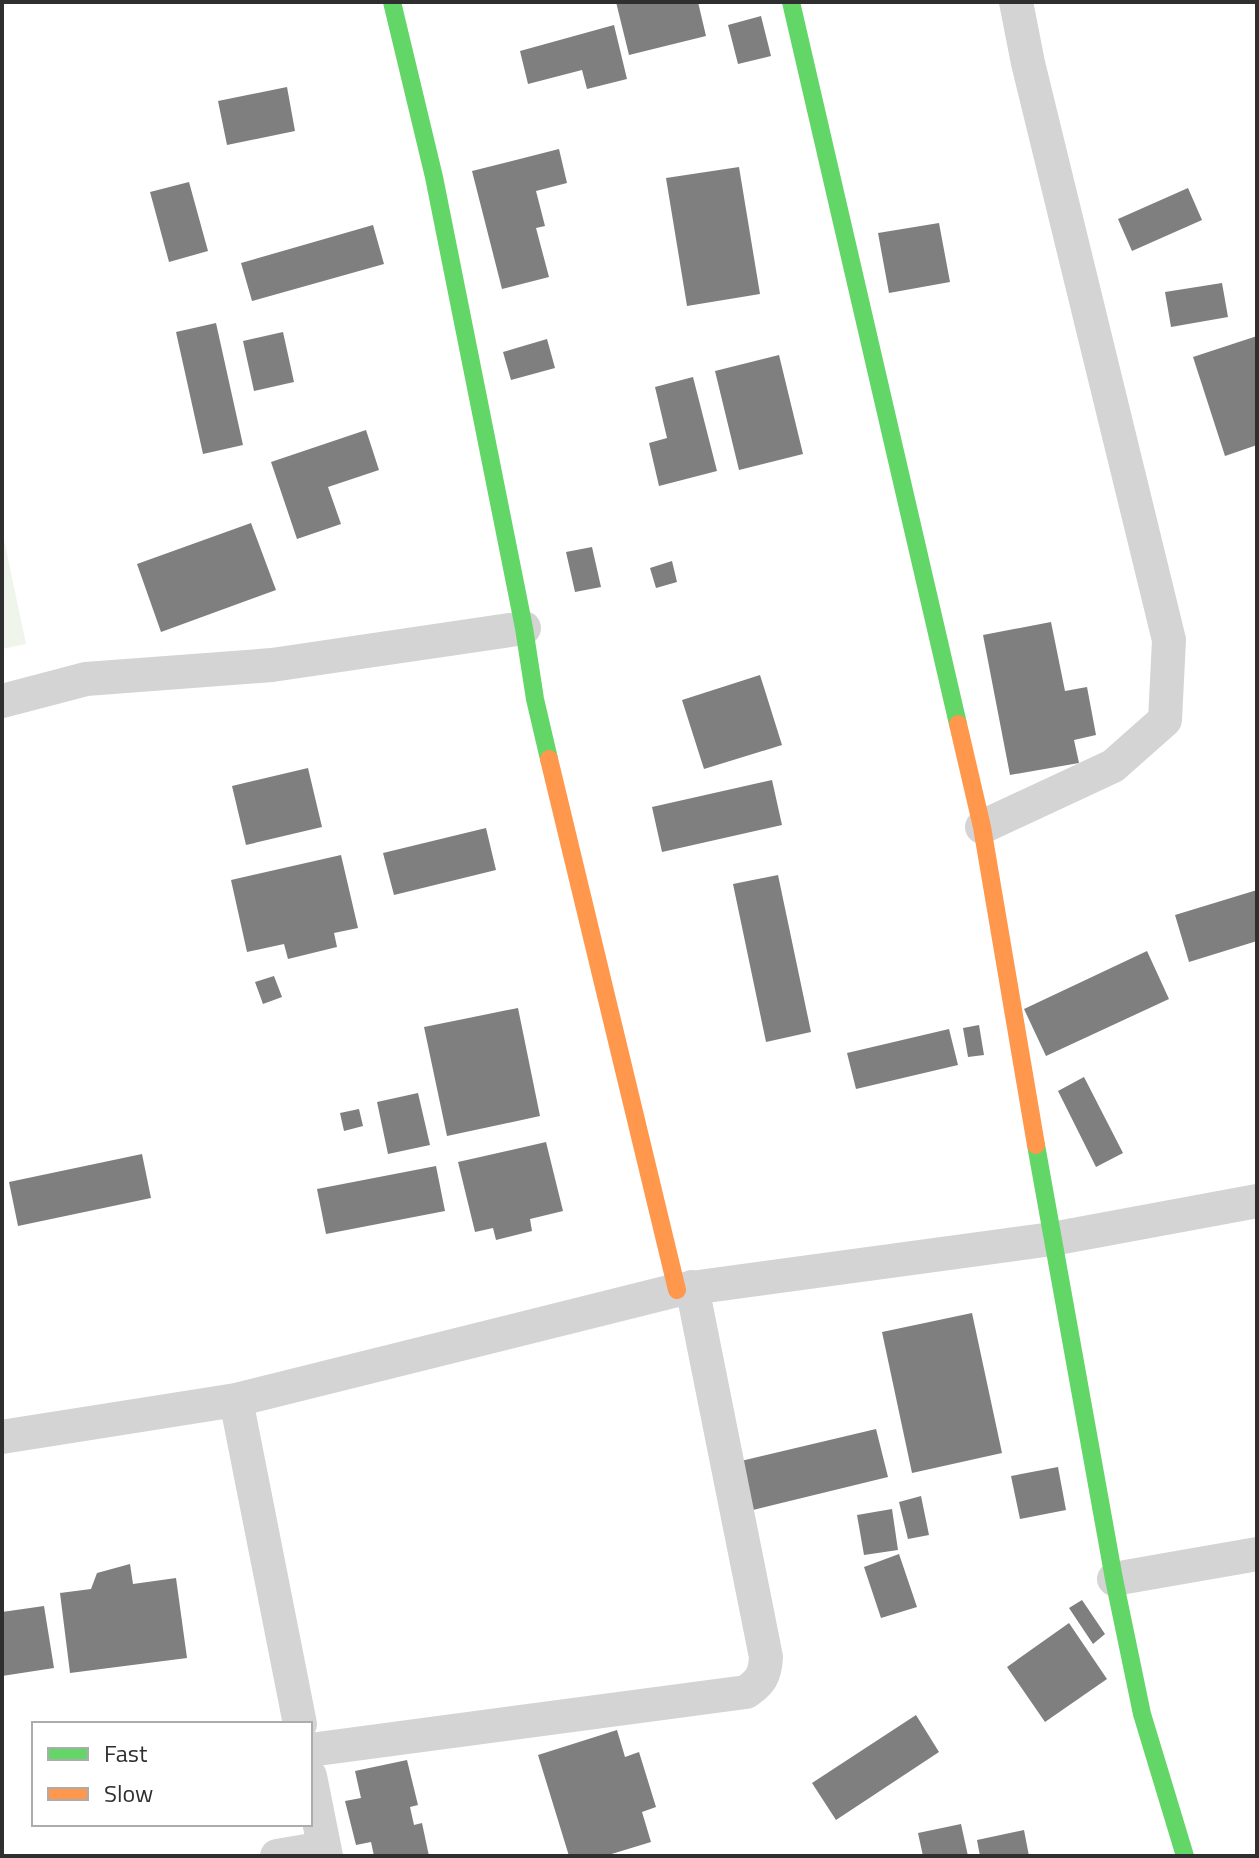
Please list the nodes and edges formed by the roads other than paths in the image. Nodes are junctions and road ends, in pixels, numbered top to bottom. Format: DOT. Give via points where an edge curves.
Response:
graph roads {
  1 [pos="392,2"];
  2 [pos="791,2"];
  3 [pos="1016,2"];
  4 [pos="524,628"];
  5 [pos="2,701"];
  6 [pos="982,827"];
  7 [pos="1257,1201"];
  8 [pos="1052,1239"];
  9 [pos="685,1289"];
  10 [pos="236,1400"];
  11 [pos="2,1437"];
  12 [pos="1257,1554"];
  13 [pos="1114,1579"];
  14 [pos="300,1722"];
  15 [pos="312,1750"];
  16 [pos="312,1786"];
  17 [pos="325,1852"];
  18 [pos="277,1856"];
  19 [pos="1185,1856"];
  1 -- 4 [label="street" via="434,177"];
  2 -- 6 [label="street"];
  3 -- 6 [label="street" via="1169,640 1165,720 1113,766"];
  4 -- 5 [label="street" via="272,665 86,679"];
  4 -- 9 [label="street" via="535,699"];
  6 -- 8 [label="street"];
  7 -- 8 [label="street"];
  8 -- 9 [label="street"];
  8 -- 13 [label="street"];
  9 -- 10 [label="street"];
  9 -- 15 [label="street" via="766,1657 766,1673 759,1683 746,1692"];
  10 -- 11 [label="street"];
  10 -- 14 [label="street"];
  12 -- 13 [label="street"];
  13 -- 19 [label="street" via="1142,1714"];
  16 -- 17 [label="street"];
  17 -- 18 [label="street"];
}
